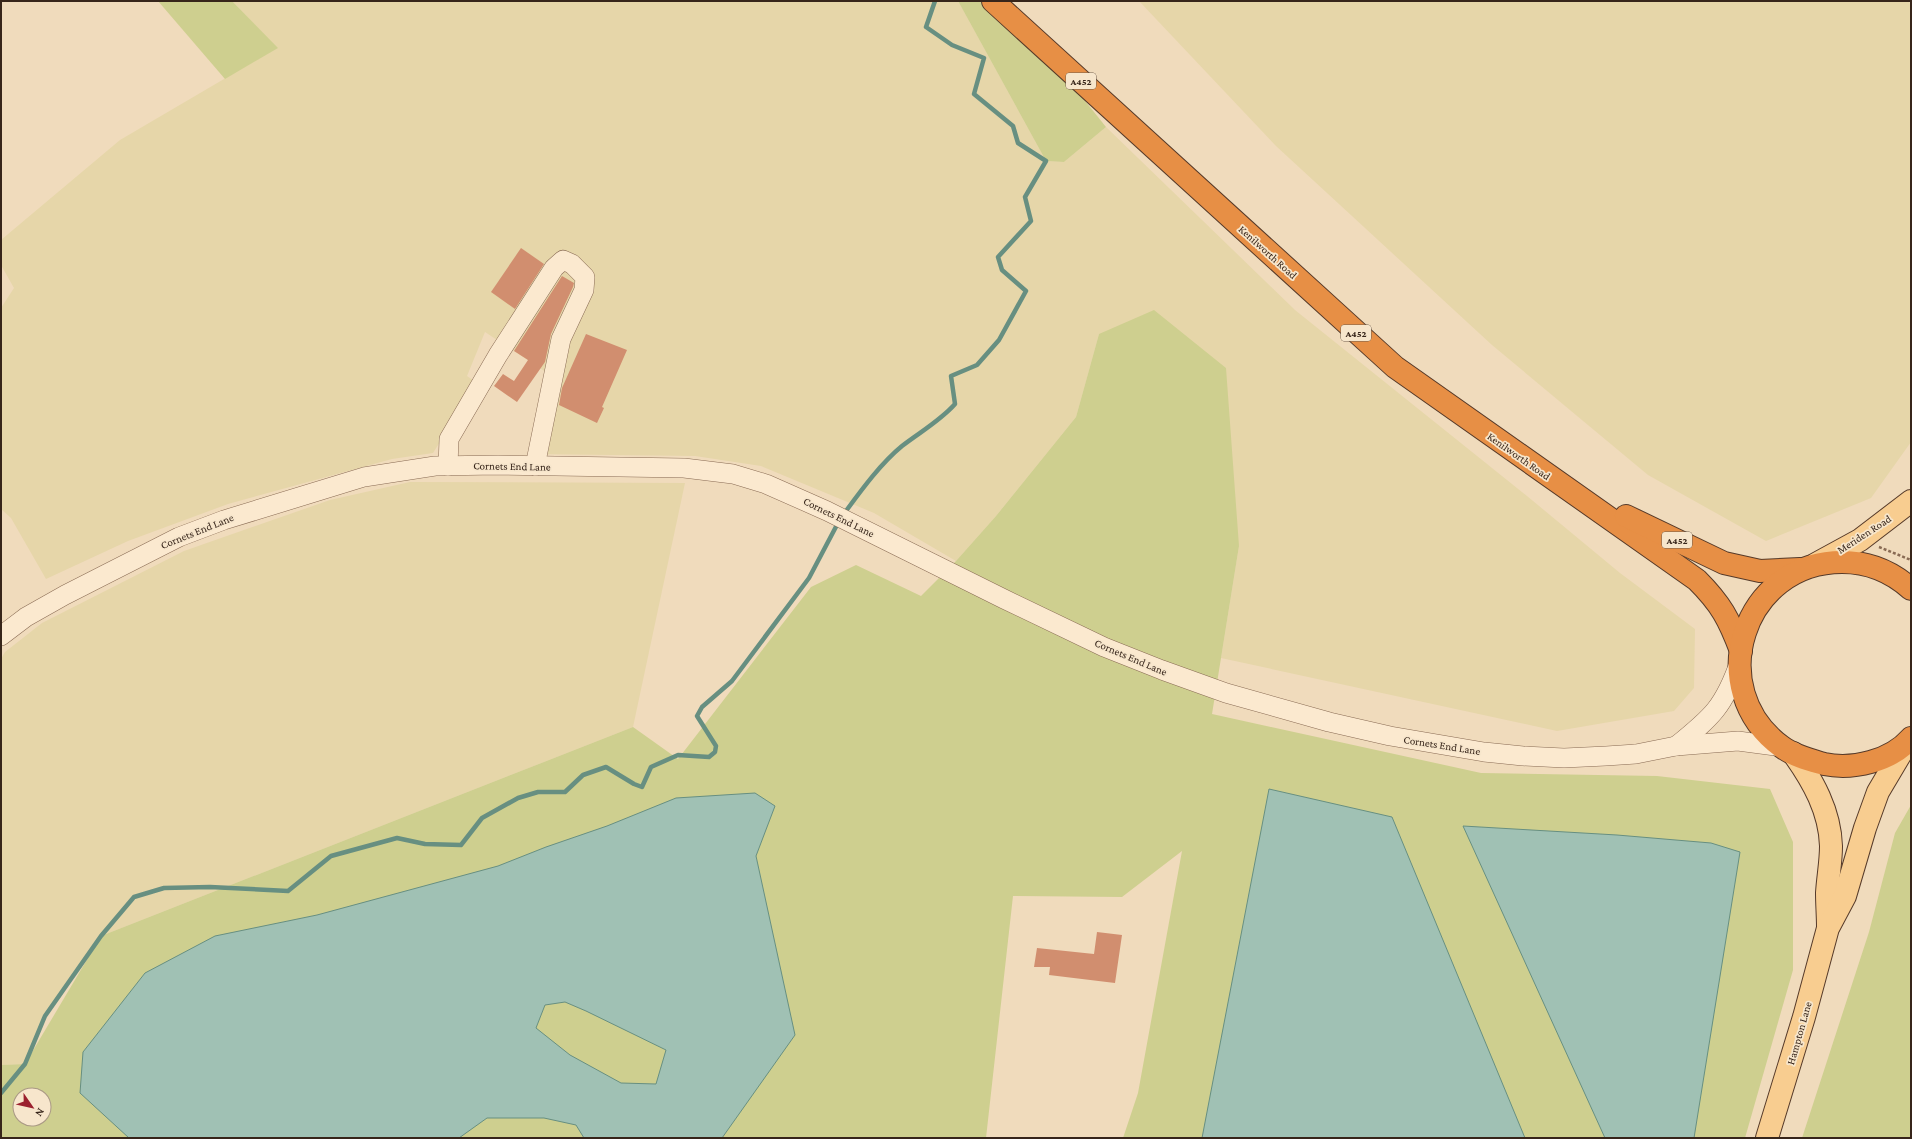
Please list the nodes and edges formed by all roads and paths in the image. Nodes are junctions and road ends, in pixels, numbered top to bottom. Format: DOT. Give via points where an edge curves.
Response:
graph roads {
  1 [pos="993,1"];
  2 [pos="448,466"];
  3 [pos="535,466"];
  4 [pos="1559,484"];
  5 [pos="1911,501"];
  6 [pos="1808,567"];
  7 [pos="1911,589"];
  8 [pos="1,636"];
  9 [pos="1741,655"];
  10 [pos="1909,741"];
  11 [pos="1676,746"];
  12 [pos="1788,750"];
  13 [pos="1828,928"];
  14 [pos="1767,1138"];
  1 -- 4 [label="highway, Kenilworth Road / A452" via="1394,367"];
  2 -- 3 [label="street, Cornets End Lane"];
  2 -- 3 [label="street" via="449,439 498,355 554,268 563,260 572,264 585,277 584,290 561,339"];
  2 -- 8 [label="street, Cornets End Lane" via="398,470 364,477 217,522 143,554 65,595 26,617"];
  3 -- 11 [label="street, Cornets End Lane" via="684,468 712,470 749,478 827,510 1104,646 1226,693 1329,722 1418,741 1523,756 1606,756 1636,754"];
  4 -- 6 [label="highway, Kenilworth Road / A452" via="1724,563 1760,571"];
  4 -- 9 [label="highway, Kenilworth Road / A452" via="1697,580 1724,610"];
  5 -- 6 [label="main road, Meriden Road" via="1860,540"];
  6 -- 7 [label="highway, Kenilworth Road" via="1847,562 1876,567 1896,577"];
  6 -- 9 [label="highway" via="1787,577 1772,588 1760,602 1746,627"];
  9 -- 11 [label="street, Cornets End Lane" via="1732,683 1721,704 1712,716"];
  9 -- 12 [label="highway" via="1742,688 1753,716 1768,734"];
  10 -- 12 [label="highway" via="1878,759 1863,764 1842,766 1826,764"];
  10 -- 13 [label="main road, Hampton Lane" via="1878,792 1845,896"];
  11 -- 12 [label="street, Cornets End Lane" via="1738,741"];
  12 -- 13 [label="main road, Hampton Lane" via="1819,794 1827,820 1831,845 1827,892"];
  13 -- 14 [label="main road, Hampton Lane"];
}
